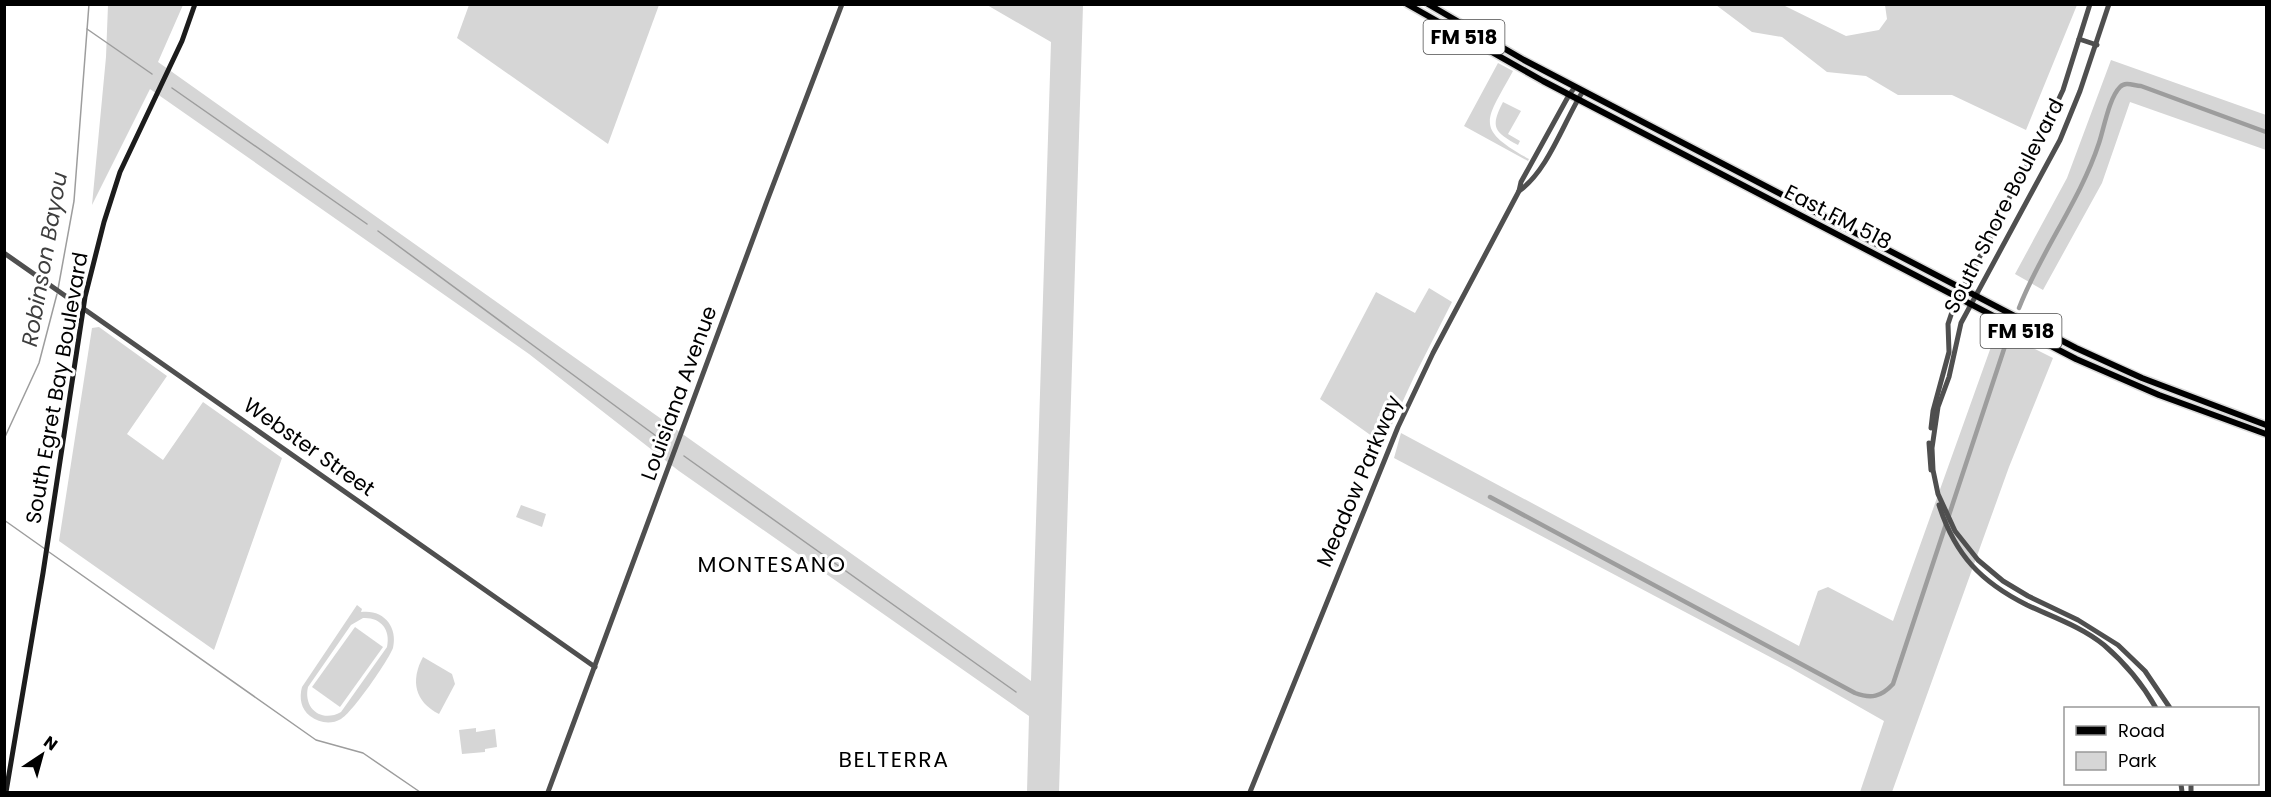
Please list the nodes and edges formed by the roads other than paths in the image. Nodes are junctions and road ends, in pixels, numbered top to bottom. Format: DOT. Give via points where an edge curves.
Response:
graph roads {
  1 [pos="195,4"];
  2 [pos="842,4"];
  3 [pos="1407,4"];
  4 [pos="1428,4"];
  5 [pos="2090,4"];
  6 [pos="2109,4"];
  7 [pos="2079,39"];
  8 [pos="2097,45"];
  9 [pos="1575,87"];
  10 [pos="1583,91"];
  11 [pos="1569,95"];
  12 [pos="1578,100"];
  13 [pos="1729,168"];
  14 [pos="1725,177"];
  15 [pos="1519,191"];
  16 [pos="4,253"];
  17 [pos="1962,288"];
  18 [pos="1977,296"];
  19 [pos="1957,297"];
  20 [pos="1972,306"];
  21 [pos="84,308"];
  22 [pos="2080,349"];
  23 [pos="2076,359"];
  24 [pos="2266,425"];
  25 [pos="2266,434"];
  26 [pos="595,667"];
  27 [pos="2155,707"];
  28 [pos="2169,707"];
  29 [pos="6,792"];
  30 [pos="548,792"];
  31 [pos="1250,792"];
  1 -- 21 [label="main road, South Egret Bay Boulevard" via="182,41 120,172"];
  2 -- 26 [label="street, Louisiana Avenue"];
  3 -- 11 [label="main road, East FM 518 / FM 518"];
  4 -- 9 [label="main road, East FM 518 / FM 518"];
  5 -- 7 [label="street, South Shore Boulevard"];
  6 -- 8 [label="street, South Shore Boulevard"];
  7 -- 8 [label="street"];
  7 -- 17 [label="street, South Shore Boulevard" via="2063,90 2035,150"];
  8 -- 18 [label="street, South Shore Boulevard" via="2060,140"];
  9 -- 10 [label="main road, East FM 518 / FM 518"];
  9 -- 11 [label="street, Meadow Parkway"];
  10 -- 12 [label="street, Meadow Parkway"];
  10 -- 13 [label="main road, East FM 518 / FM 518"];
  11 -- 12 [label="main road, East FM 518 / FM 518"];
  11 -- 15 [label="street, Meadow Parkway"];
  12 -- 14 [label="main road, East FM 518 / FM 518"];
  12 -- 15 [label="street, Meadow Parkway" via="1543,165"];
  13 -- 14 [label="main road"];
  13 -- 17 [label="main road, East FM 518 / FM 518"];
  14 -- 19 [label="main road, East FM 518 / FM 518"];
  15 -- 31 [label="street, Meadow Parkway" via="1398,427"];
  16 -- 21 [label="street, Webster Street"];
  17 -- 18 [label="main road, East FM 518 / FM 518"];
  17 -- 19 [label="street, South Shore Boulevard"];
  18 -- 20 [label="street, South Shore Boulevard"];
  18 -- 22 [label="main road, East FM 518 / FM 518"];
  19 -- 20 [label="main road, East FM 518 / FM 518"];
  19 -- 27 [label="street, South Shore Boulevard" via="1948,324 1949,352 1933,411 1928,448 1934,487 1949,532 1963,557 1988,581 2103,644 2136,677"];
  20 -- 23 [label="main road, East FM 518 / FM 518"];
  20 -- 28 [label="street, South Shore Boulevard" via="1961,323 1934,430 1933,470 1953,526 1978,560 2003,581 2118,645 2145,670"];
  21 -- 26 [label="street, Webster Street"];
  21 -- 29 [label="main road, South Egret Bay Boulevard"];
  22 -- 23 [label="main road"];
  22 -- 24 [label="main road, East FM 518 / FM 518" via="2142,378"];
  23 -- 25 [label="main road, East FM 518 / FM 518" via="2158,396"];
  26 -- 30 [label="street, Louisiana Avenue"];
}
